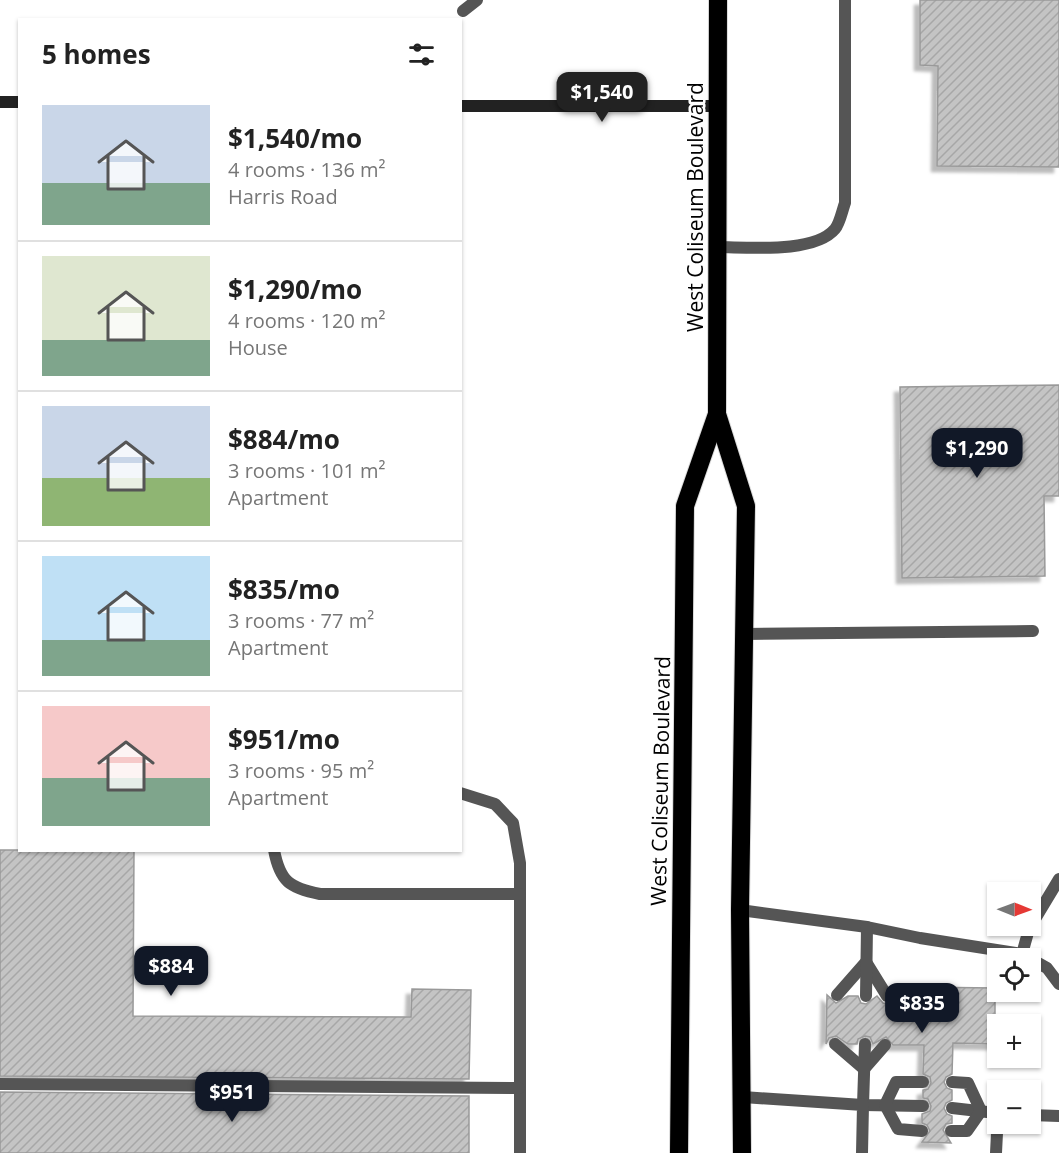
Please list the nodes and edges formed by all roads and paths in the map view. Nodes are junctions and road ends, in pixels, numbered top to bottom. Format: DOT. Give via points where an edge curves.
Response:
graph roads {
  1 [pos="477,0"];
  2 [pos="718,0"];
  3 [pos="845,0"];
  4 [pos="463,11"];
  5 [pos="0,102"];
  6 [pos="18,102"];
  7 [pos="462,106"];
  8 [pos="718,106"];
  9 [pos="717,248"];
  10 [pos="717,414"];
  11 [pos="1033,632"];
  12 [pos="744,634"];
  13 [pos="463,793"];
  14 [pos="274,852"];
  15 [pos="1059,879"];
  16 [pos="520,894"];
  17 [pos="740,910"];
  18 [pos="867,927"];
  19 [pos="1024,948"];
  20 [pos="987,949"];
  21 [pos="866,962"];
  22 [pos="1041,965"];
  23 [pos="1059,984"];
  24 [pos="837,995"];
  25 [pos="866,996"];
  26 [pos="887,996"];
  27 [pos="835,1044"];
  28 [pos="865,1044"];
  29 [pos="885,1045"];
  30 [pos="864,1069"];
  31 [pos="923,1082"];
  32 [pos="952,1082"];
  33 [pos="0,1084"];
  34 [pos="519,1088"];
  35 [pos="743,1097"];
  36 [pos="863,1104"];
  37 [pos="885,1104"];
  38 [pos="923,1106"];
  39 [pos="952,1108"];
  40 [pos="981,1111"];
  41 [pos="987,1112"];
  42 [pos="1041,1115"];
  43 [pos="1059,1116"];
  44 [pos="922,1131"];
  45 [pos="951,1131"];
  46 [pos="996,1134"];
  47 [pos="520,1153"];
  48 [pos="679,1153"];
  49 [pos="742,1153"];
  50 [pos="862,1153"];
  51 [pos="996,1153"];
  1 -- 4 [label="lane"];
  2 -- 8 [label="highway, West Coliseum Boulevard"];
  3 -- 9 [label="lane" via="845,203 835,229 814,242 795,246"];
  5 -- 6 [label="street"];
  7 -- 8 [label="street"];
  8 -- 9 [label="highway, West Coliseum Boulevard"];
  9 -- 10 [label="highway, West Coliseum Boulevard"];
  10 -- 12 [label="highway, West Coliseum Boulevard" via="746,506"];
  10 -- 48 [label="highway, West Coliseum Boulevard" via="685,506"];
  11 -- 12 [label="lane"];
  12 -- 17 [label="highway, West Coliseum Boulevard"];
  13 -- 16 [label="lane" via="495,804 513,823 520,863"];
  14 -- 16 [label="lane" via="278,872 298,889 320,894"];
  15 -- 19 [label="lane" via="1029,929"];
  16 -- 34 [label="lane"];
  17 -- 18 [label="lane"];
  17 -- 35 [label="highway, West Coliseum Boulevard"];
  18 -- 20 [label="lane"];
  18 -- 21 [label="lane"];
  21 -- 24 [label="lane"];
  21 -- 25 [label="lane"];
  21 -- 26 [label="lane"];
  22 -- 23 [label="lane"];
  27 -- 30 [label="lane"];
  28 -- 30 [label="lane"];
  29 -- 30 [label="lane"];
  30 -- 36 [label="lane"];
  31 -- 37 [label="lane" via="896,1082"];
  32 -- 40 [label="lane" via="968,1083"];
  33 -- 34 [label="lane"];
  34 -- 47 [label="lane"];
  35 -- 36 [label="lane"];
  35 -- 49 [label="highway, West Coliseum Boulevard"];
  36 -- 37 [label="lane"];
  36 -- 50 [label="lane"];
  37 -- 38 [label="lane"];
  37 -- 44 [label="lane" via="898,1129"];
  39 -- 40 [label="lane"];
  40 -- 41 [label="lane"];
  40 -- 45 [label="lane" via="967,1131"];
  42 -- 43 [label="lane"];
  46 -- 51 [label="lane"];
}
